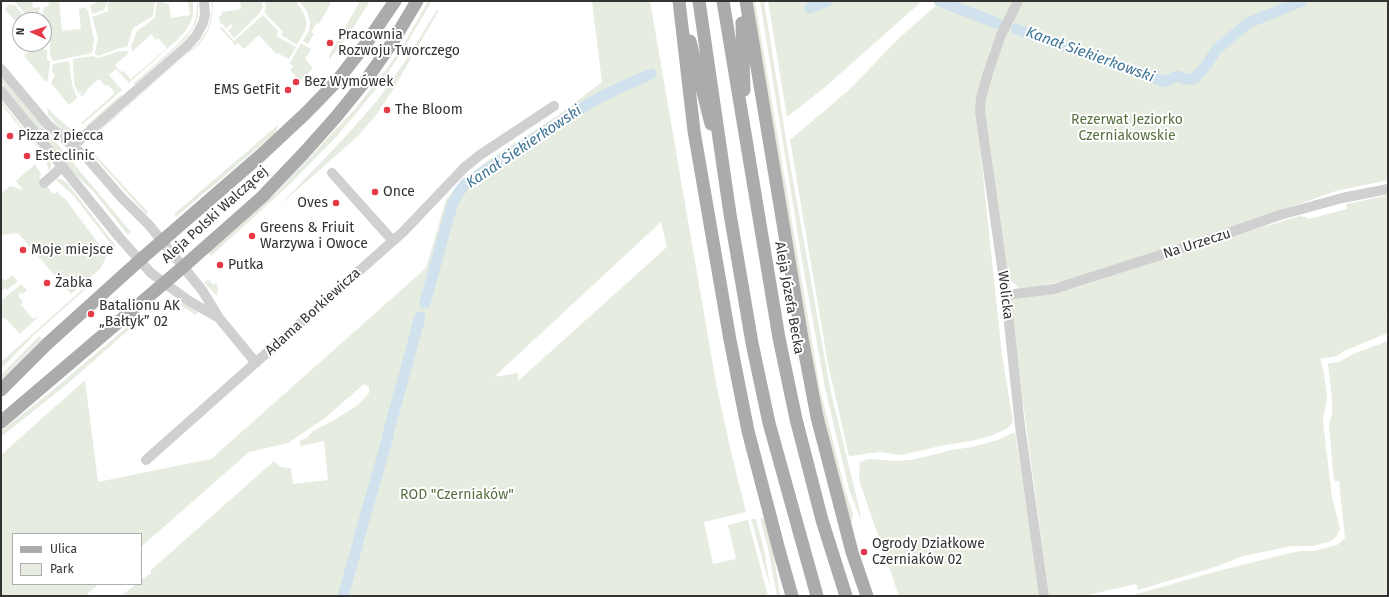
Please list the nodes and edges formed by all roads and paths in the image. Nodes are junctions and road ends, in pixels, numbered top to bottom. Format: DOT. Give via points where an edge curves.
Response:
graph roads {
  1 [pos="204,1"];
  2 [pos="394,1"];
  3 [pos="417,1"];
  4 [pos="699,1"];
  5 [pos="723,1"];
  6 [pos="741,1"];
  7 [pos="746,1"];
  8 [pos="1018,1"];
  9 [pos="679,3"];
  10 [pos="1,69"];
  11 [pos="1,91"];
  12 [pos="554,106"];
  13 [pos="746,139"];
  14 [pos="74,146"];
  15 [pos="723,164"];
  16 [pos="62,167"];
  17 [pos="332,173"];
  18 [pos="44,183"];
  19 [pos="1388,189"];
  20 [pos="393,241"];
  21 [pos="162,242"];
  22 [pos="140,260"];
  23 [pos="183,267"];
  24 [pos="164,283"];
  25 [pos="1006,295"];
  26 [pos="220,318"];
  27 [pos="256,363"];
  28 [pos="1,390"];
  29 [pos="1,422"];
  30 [pos="146,460"];
  31 [pos="792,596"];
  32 [pos="817,596"];
  33 [pos="846,596"];
  34 [pos="867,596"];
  35 [pos="1044,596"];
  1 -- 14 [label="street" via="203,23 188,45"];
  2 -- 21 [label="main road, Aleja Polski Walczącej" via="337,81 261,155"];
  3 -- 23 [label="main road, Aleja Polski Walczącej" via="392,43 336,117 262,196"];
  4 -- 15 [label="main road"];
  5 -- 13 [label="main road, Aleja Józefa Becka"];
  6 -- 13 [label="main road"];
  7 -- 34 [label="main road, Aleja Józefa Becka" via="817,417 852,552"];
  8 -- 25 [label="street, Wolicka" via="1001,35 981,98 980,112"];
  9 -- 15 [label="main road"];
  9 -- 31 [label="main road" via="694,131 748,431"];
  10 -- 14 [label="street" via="48,125"];
  11 -- 16 [label="street"];
  12 -- 20 [label="street, Adama Borkiewicza" via="465,167"];
  13 -- 33 [label="main road, Aleja Józefa Becka" via="778,330 796,419 822,520"];
  14 -- 21 [label="street"];
  15 -- 32 [label="main road" via="752,343 769,423"];
  16 -- 18 [label="street"];
  16 -- 22 [label="street"];
  17 -- 20 [label="street"];
  19 -- 25 [label="street, Na Urzeczu" via="1342,198 1280,215 1211,240 1054,289"];
  20 -- 27 [label="street, Adama Borkiewicza"];
  21 -- 22 [label="main road, Aleja Polski Walczącej"];
  21 -- 23 [label="street"];
  22 -- 24 [label="street"];
  22 -- 28 [label="main road, Aleja Polski Walczącej"];
  23 -- 24 [label="main road, Aleja Polski Walczącej"];
  23 -- 26 [label="street"];
  24 -- 26 [label="street"];
  24 -- 29 [label="main road, Aleja Polski Walczącej"];
  25 -- 35 [label="street, Wolicka" via="1020,426"];
  26 -- 27 [label="street"];
  27 -- 30 [label="street, Adama Borkiewicza"];
}
